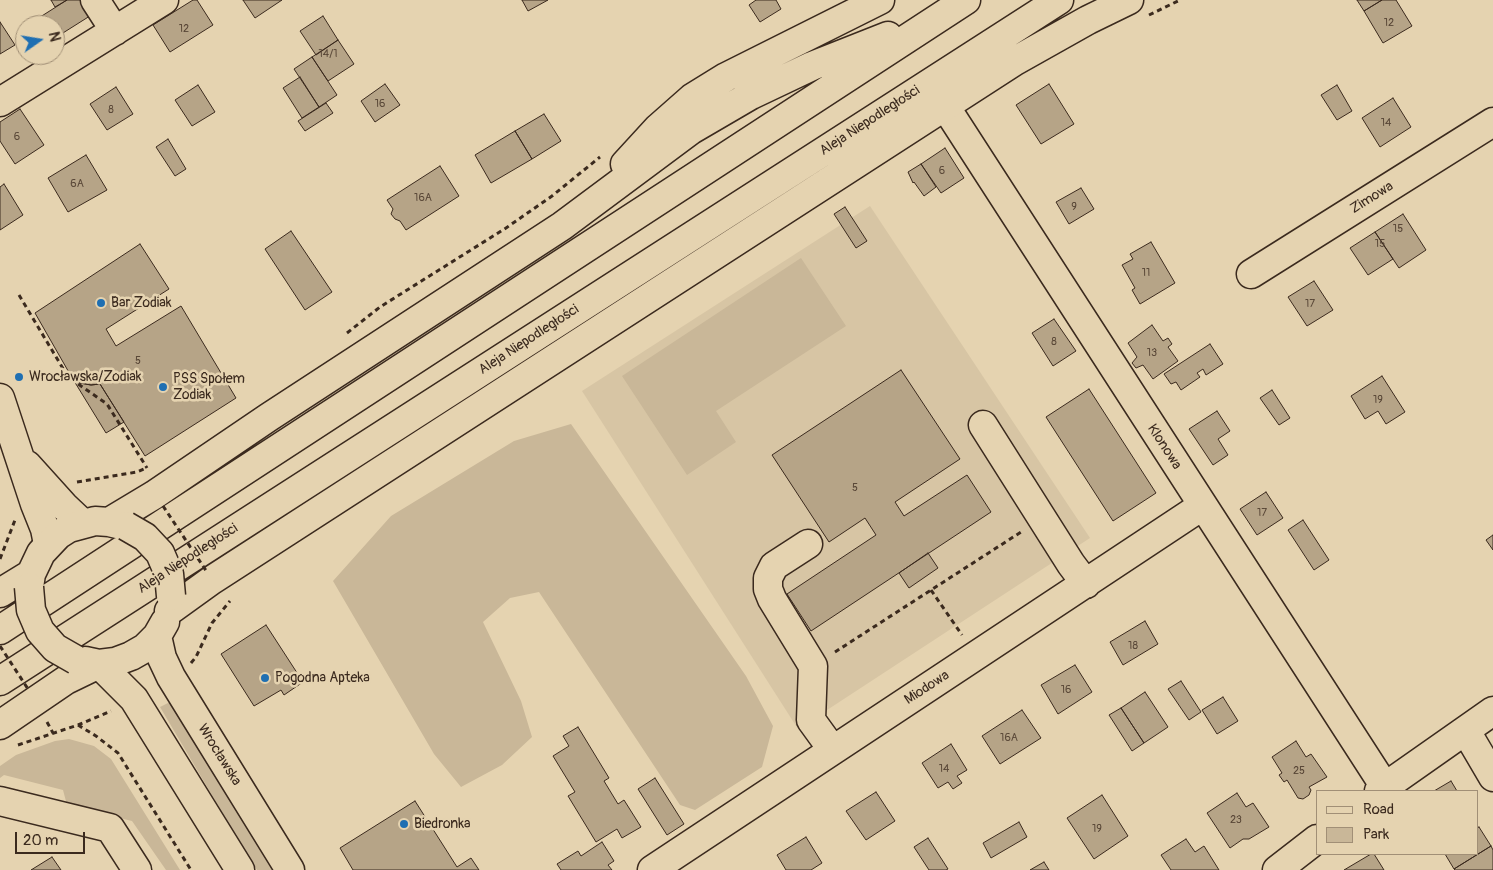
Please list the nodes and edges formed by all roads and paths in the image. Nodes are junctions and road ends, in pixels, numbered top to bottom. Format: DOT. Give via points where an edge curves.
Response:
graph roads {
  1 [pos="95,0"];
  2 [pos="164,0"];
  3 [pos="965,0"];
  4 [pos="1059,0"];
  5 [pos="1078,0"];
  6 [pos="1129,0"];
  7 [pos="876,1"];
  8 [pos="115,31"];
  9 [pos="992,44"];
  10 [pos="0,102"];
  11 [pos="945,106"];
  12 [pos="1493,122"];
  13 [pos="602,155"];
  14 [pos="562,226"];
  15 [pos="1251,274"];
  16 [pos="19,295"];
  17 [pos="342,337"];
  18 [pos="0,398"];
  19 [pos="983,425"];
  20 [pos="21,458"];
  21 [pos="155,462"];
  22 [pos="147,468"];
  23 [pos="137,472"];
  24 [pos="164,506"];
  25 [pos="1202,506"];
  26 [pos="1042,518"];
  27 [pos="106,524"];
  28 [pos="48,544"];
  29 [pos="808,544"];
  30 [pos="207,572"];
  31 [pos="30,581"];
  32 [pos="1086,584"];
  33 [pos="931,590"];
  34 [pos="0,593"];
  35 [pos="170,604"];
  36 [pos="0,630"];
  37 [pos="157,636"];
  38 [pos="962,636"];
  39 [pos="0,646"];
  40 [pos="88,662"];
  41 [pos="813,666"];
  42 [pos="0,680"];
  43 [pos="28,689"];
  44 [pos="1493,711"];
  45 [pos="78,725"];
  46 [pos="1466,731"];
  47 [pos="53,733"];
  48 [pos="5,736"];
  49 [pos="832,749"];
  50 [pos="1493,777"];
  51 [pos="1382,789"];
  52 [pos="0,800"];
  53 [pos="1316,840"];
  54 [pos="137,870"];
  55 [pos="191,870"];
  56 [pos="240,870"];
  57 [pos="290,870"];
  58 [pos="652,870"];
  59 [pos="1277,870"];
  1 -- 8 [label="main road"];
  2 -- 8 [label="main road"];
  3 -- 14 [label="main road" via="875,42 812,66 743,100 691,130"];
  3 -- 36 [label="main road"];
  4 -- 9 [label="main road, Aleja Niepodległości"];
  5 -- 9 [label="main road"];
  6 -- 11 [label="main road" via="1015,61"];
  7 -- 14 [label="main road" via="726,77 692,98"];
  8 -- 10 [label="main road"];
  9 -- 42 [label="main road, Aleja Niepodległości"];
  11 -- 25 [label="main road, Klonowa"];
  11 -- 35 [label="main road"];
  12 -- 15 [label="main road, Zimowa"];
  13 -- 17 [label="path" via="552,196 380,307"];
  14 -- 27 [label="main road"];
  16 -- 22 [label="path" via="68,377 107,404"];
  18 -- 20 [label="main road"];
  19 -- 26 [label="main road"];
  20 -- 27 [label="main road" via="64,506"];
  20 -- 28 [label="main road"];
  21 -- 22 [label="path"];
  22 -- 23 [label="path"];
  24 -- 30 [label="path, bridge"];
  25 -- 32 [label="main road, Miodowa"];
  25 -- 51 [label="main road, Klonowa"];
  26 -- 32 [label="main road"];
  26 -- 33 [label="path"];
  27 -- 28 [label="main road" via="69,528"];
  27 -- 35 [label="main road, bridge" via="145,537 160,553 169,574"];
  28 -- 31 [label="main road" via="35,563"];
  29 -- 41 [label="main road" via="774,566 768,578 768,589"];
  31 -- 34 [label="main road"];
  31 -- 40 [label="main road, bridge" via="31,610 40,631 55,648"];
  32 -- 49 [label="main road, Miodowa"];
  33 -- 38 [label="path"];
  33 -- 41 [label="path"];
  35 -- 37 [label="main road"];
  37 -- 40 [label="main road" via="131,656 115,662"];
  37 -- 57 [label="main road, Wrocławska" via="171,677"];
  39 -- 43 [label="path, bridge"];
  40 -- 48 [label="main road"];
  40 -- 56 [label="main road" via="134,699"];
  41 -- 49 [label="main road" via="811,720"];
  44 -- 46 [label="main road"];
  45 -- 55 [label="path" via="118,753"];
  46 -- 50 [label="main road"];
  46 -- 51 [label="main road"];
  47 -- 48 [label="path"];
  49 -- 58 [label="main road, Miodowa"];
  52 -- 54 [label="main road" via="110,828"];
  53 -- 59 [label="main road"];
}
